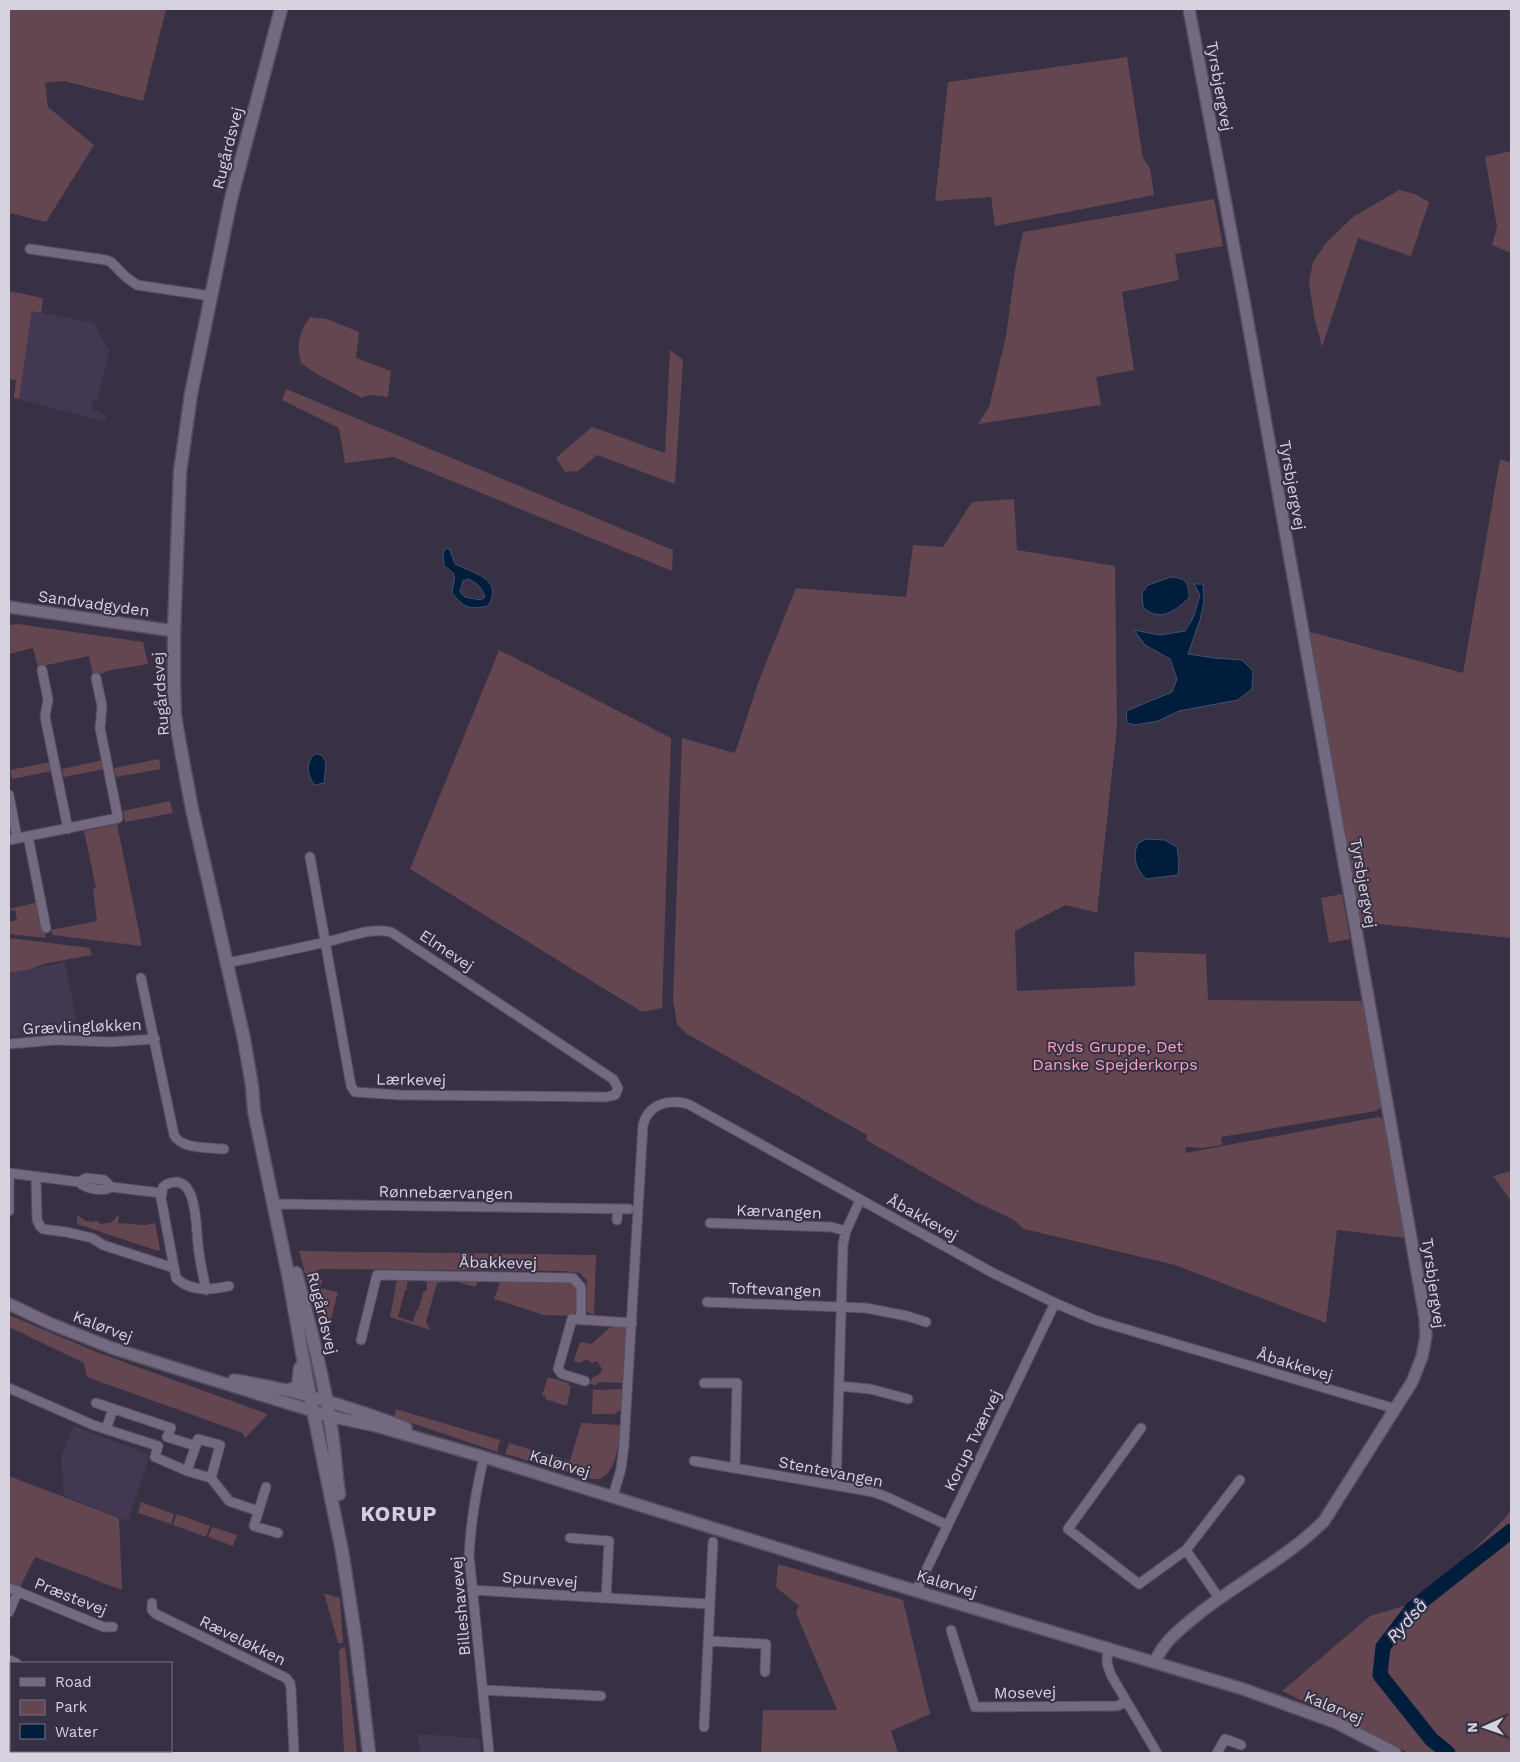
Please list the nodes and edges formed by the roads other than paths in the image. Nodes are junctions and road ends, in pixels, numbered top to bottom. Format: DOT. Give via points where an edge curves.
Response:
graph roads {
  1 [pos="281,9"];
  2 [pos="1189,9"];
  3 [pos="30,249"];
  4 [pos="211,296"];
  5 [pos="9,608"];
  6 [pos="174,631"];
  7 [pos="42,670"];
  8 [pos="96,678"];
  9 [pos="9,795"];
  10 [pos="68,828"];
  11 [pos="28,836"];
  12 [pos="13,839"];
  13 [pos="310,856"];
  14 [pos="46,928"];
  15 [pos="326,942"];
  16 [pos="227,963"];
  17 [pos="141,978"];
  18 [pos="155,1039"];
  19 [pos="9,1044"];
  20 [pos="617,1092"];
  21 [pos="224,1149"];
  22 [pos="9,1174"];
  23 [pos="36,1177"];
  24 [pos="161,1193"];
  25 [pos="860,1200"];
  26 [pos="277,1205"];
  27 [pos="618,1209"];
  28 [pos="629,1209"];
  29 [pos="9,1211"];
  30 [pos="618,1220"];
  31 [pos="710,1223"];
  32 [pos="846,1232"];
  33 [pos="174,1268"];
  34 [pos="229,1286"];
  35 [pos="206,1290"];
  36 [pos="292,1291"];
  37 [pos="706,1302"];
  38 [pos="1055,1303"];
  39 [pos="9,1304"];
  40 [pos="842,1307"];
  41 [pos="581,1320"];
  42 [pos="926,1322"];
  43 [pos="632,1323"];
  44 [pos="299,1331"];
  45 [pos="361,1340"];
  46 [pos="188,1372"];
  47 [pos="585,1381"];
  48 [pos="704,1383"];
  49 [pos="839,1386"];
  50 [pos="9,1388"];
  51 [pos="289,1390"];
  52 [pos="908,1400"];
  53 [pos="96,1403"];
  54 [pos="320,1406"];
  55 [pos="113,1409"];
  56 [pos="1396,1409"];
  57 [pos="1140,1428"];
  58 [pos="106,1429"];
  59 [pos="196,1446"];
  60 [pos="484,1457"];
  61 [pos="694,1461"];
  62 [pos="734,1468"];
  63 [pos="188,1471"];
  64 [pos="211,1478"];
  65 [pos="1240,1480"];
  66 [pos="836,1486"];
  67 [pos="266,1487"];
  68 [pos="613,1496"];
  69 [pos="258,1511"];
  70 [pos="947,1525"];
  71 [pos="278,1533"];
  72 [pos="570,1538"];
  73 [pos="713,1542"];
  74 [pos="1186,1550"];
  75 [pos="342,1551"];
  76 [pos="13,1590"];
  77 [pos="472,1590"];
  78 [pos="916,1591"];
  79 [pos="606,1598"];
  80 [pos="1219,1598"];
  81 [pos="152,1603"];
  82 [pos="709,1604"];
  83 [pos="9,1612"];
  84 [pos="113,1627"];
  85 [pos="951,1630"];
  86 [pos="708,1641"];
  87 [pos="1108,1647"];
  88 [pos="1155,1662"];
  89 [pos="764,1672"];
  90 [pos="483,1690"];
  91 [pos="601,1696"];
  92 [pos="1126,1702"];
  93 [pos="704,1727"];
  94 [pos="1241,1745"];
  95 [pos="294,1753"];
  96 [pos="368,1753"];
  97 [pos="489,1753"];
  98 [pos="1157,1753"];
  99 [pos="1218,1753"];
  100 [pos="1395,1753"];
  1 -- 4 [label="main road, Rugårdsvej" via="247,133"];
  2 -- 56 [label="street, Tyrsbjergvej" via="1425,1317 1422,1357"];
  3 -- 4 [label="street" via="106,260 138,285"];
  4 -- 6 [label="main road, Rugårdsvej" via="184,439"];
  5 -- 6 [label="street, Sandvadgyden"];
  6 -- 16 [label="main road, Rugårdsvej" via="174,688 180,745"];
  7 -- 10 [label="street" via="48,699 46,717"];
  8 -- 10 [label="street" via="102,706 100,728 118,816"];
  9 -- 12 [label="street"];
  10 -- 11 [label="street"];
  11 -- 12 [label="street"];
  11 -- 14 [label="street"];
  13 -- 15 [label="street"];
  15 -- 16 [label="street, Elmevej"];
  15 -- 20 [label="street, Elmevej" via="380,931 395,934 613,1079"];
  15 -- 20 [label="street, Lærkevej" via="351,1086 355,1092 610,1097"];
  16 -- 26 [label="main road, Rugårdsvej" via="252,1086 254,1111"];
  17 -- 18 [label="street, Grævlingløkken"];
  18 -- 19 [label="street, Grævlingløkken"];
  18 -- 21 [label="street, Grævlingløkken" via="176,1139 186,1145"];
  22 -- 23 [label="street"];
  22 -- 29 [label="street"];
  23 -- 24 [label="street" via="79,1182 86,1187 106,1190 112,1187"];
  23 -- 33 [label="street" via="38,1220 43,1229 92,1238 103,1245"];
  24 -- 33 [label="street"];
  24 -- 35 [label="street" via="165,1185 174,1182 184,1184 190,1192"];
  25 -- 32 [label="street"];
  25 -- 38 [label="street, Åbakkevej"];
  25 -- 43 [label="street, Åbakkevej" via="688,1104 678,1101 659,1104 649,1112 643,1129"];
  26 -- 27 [label="street, Rønnebærvangen"];
  26 -- 36 [label="main road, Rugårdsvej"];
  26 -- 54 [label="main road, Rugårdsvej" via="312,1332"];
  27 -- 28 [label="street, Rønnebærvangen"];
  27 -- 30 [label="street"];
  31 -- 32 [label="street, Kærvangen" via="831,1227"];
  32 -- 40 [label="street"];
  33 -- 35 [label="street" via="176,1278 181,1282"];
  34 -- 35 [label="street"];
  36 -- 44 [label="main road, Rugårdsvej"];
  36 -- 54 [label="main road" via="301,1315"];
  37 -- 40 [label="street, Toftevangen"];
  38 -- 56 [label="street, Åbakkevej" via="1095,1320"];
  38 -- 70 [label="street, Korup Tværvej"];
  39 -- 46 [label="street, Kalørvej" via="112,1348"];
  40 -- 42 [label="street, Toftevangen" via="887,1311"];
  40 -- 49 [label="street"];
  41 -- 43 [label="street"];
  41 -- 45 [label="street, Åbakkevej" via="581,1287 573,1278 377,1276"];
  41 -- 47 [label="street" via="572,1319 558,1369 562,1374"];
  43 -- 68 [label="street, Åbakkevej" via="623,1453"];
  44 -- 51 [label="main road" via="300,1384"];
  44 -- 54 [label="main road, Rugårdsvej"];
  46 -- 51 [label="street, Kalørvej"];
  46 -- 54 [label="street, Kalørvej"];
  48 -- 62 [label="street" via="737,1383"];
  49 -- 52 [label="street" via="870,1389"];
  49 -- 66 [label="street"];
  50 -- 58 [label="street"];
  51 -- 54 [label="street, Kalørvej"];
  53 -- 55 [label="street"];
  54 -- 60 [label="street, Kalørvej"];
  54 -- 75 [label="main road, Rugårdsvej"];
  54 -- 75 [label="main road, Rugårdsvej" via="340,1510"];
  55 -- 58 [label="street"];
  55 -- 59 [label="street" via="171,1428 167,1437"];
  56 -- 80 [label="street, Tyrsbjergvej" via="1324,1521 1308,1537"];
  57 -- 74 [label="street" via="1068,1529 1139,1584"];
  58 -- 63 [label="street" via="158,1446 155,1457"];
  59 -- 63 [label="street"];
  59 -- 64 [label="street" via="198,1439 220,1445"];
  60 -- 68 [label="street, Kalørvej"];
  60 -- 77 [label="street, Billeshavevej" via="471,1524"];
  61 -- 62 [label="street, Stentevangen"];
  62 -- 66 [label="street, Stentevangen"];
  63 -- 64 [label="street"];
  64 -- 69 [label="street" via="229,1501"];
  65 -- 74 [label="street"];
  66 -- 70 [label="street, Stentevangen" via="887,1496"];
  67 -- 69 [label="street"];
  68 -- 78 [label="street, Kalørvej"];
  69 -- 71 [label="street" via="254,1526"];
  70 -- 78 [label="street, Korup Tværvej"];
  72 -- 79 [label="street" via="610,1543"];
  73 -- 82 [label="street"];
  74 -- 80 [label="street"];
  75 -- 96 [label="main road, Rugårdsvej"];
  76 -- 83 [label="street, Præstevej"];
  76 -- 84 [label="street, Præstevej" via="104,1627"];
  77 -- 79 [label="street, Spurvevej"];
  77 -- 90 [label="street, Billeshavevej"];
  78 -- 87 [label="street, Kalørvej"];
  79 -- 82 [label="street, Spurvevej"];
  80 -- 88 [label="street, Tyrsbjergvej" via="1170,1638"];
  81 -- 95 [label="street, Ræveløkken" via="156,1614 290,1682"];
  82 -- 86 [label="street"];
  85 -- 92 [label="street, Mosevej" via="975,1707 1117,1706"];
  86 -- 89 [label="street" via="766,1644"];
  86 -- 93 [label="street"];
  87 -- 88 [label="street, Kalørvej"];
  87 -- 92 [label="street" via="1107,1663"];
  88 -- 100 [label="street, Kalørvej" via="1244,1689 1337,1723"];
  90 -- 91 [label="street"];
  90 -- 97 [label="street, Billeshavevej"];
  92 -- 98 [label="street"];
  94 -- 99 [label="street" via="1225,1739"];
}
